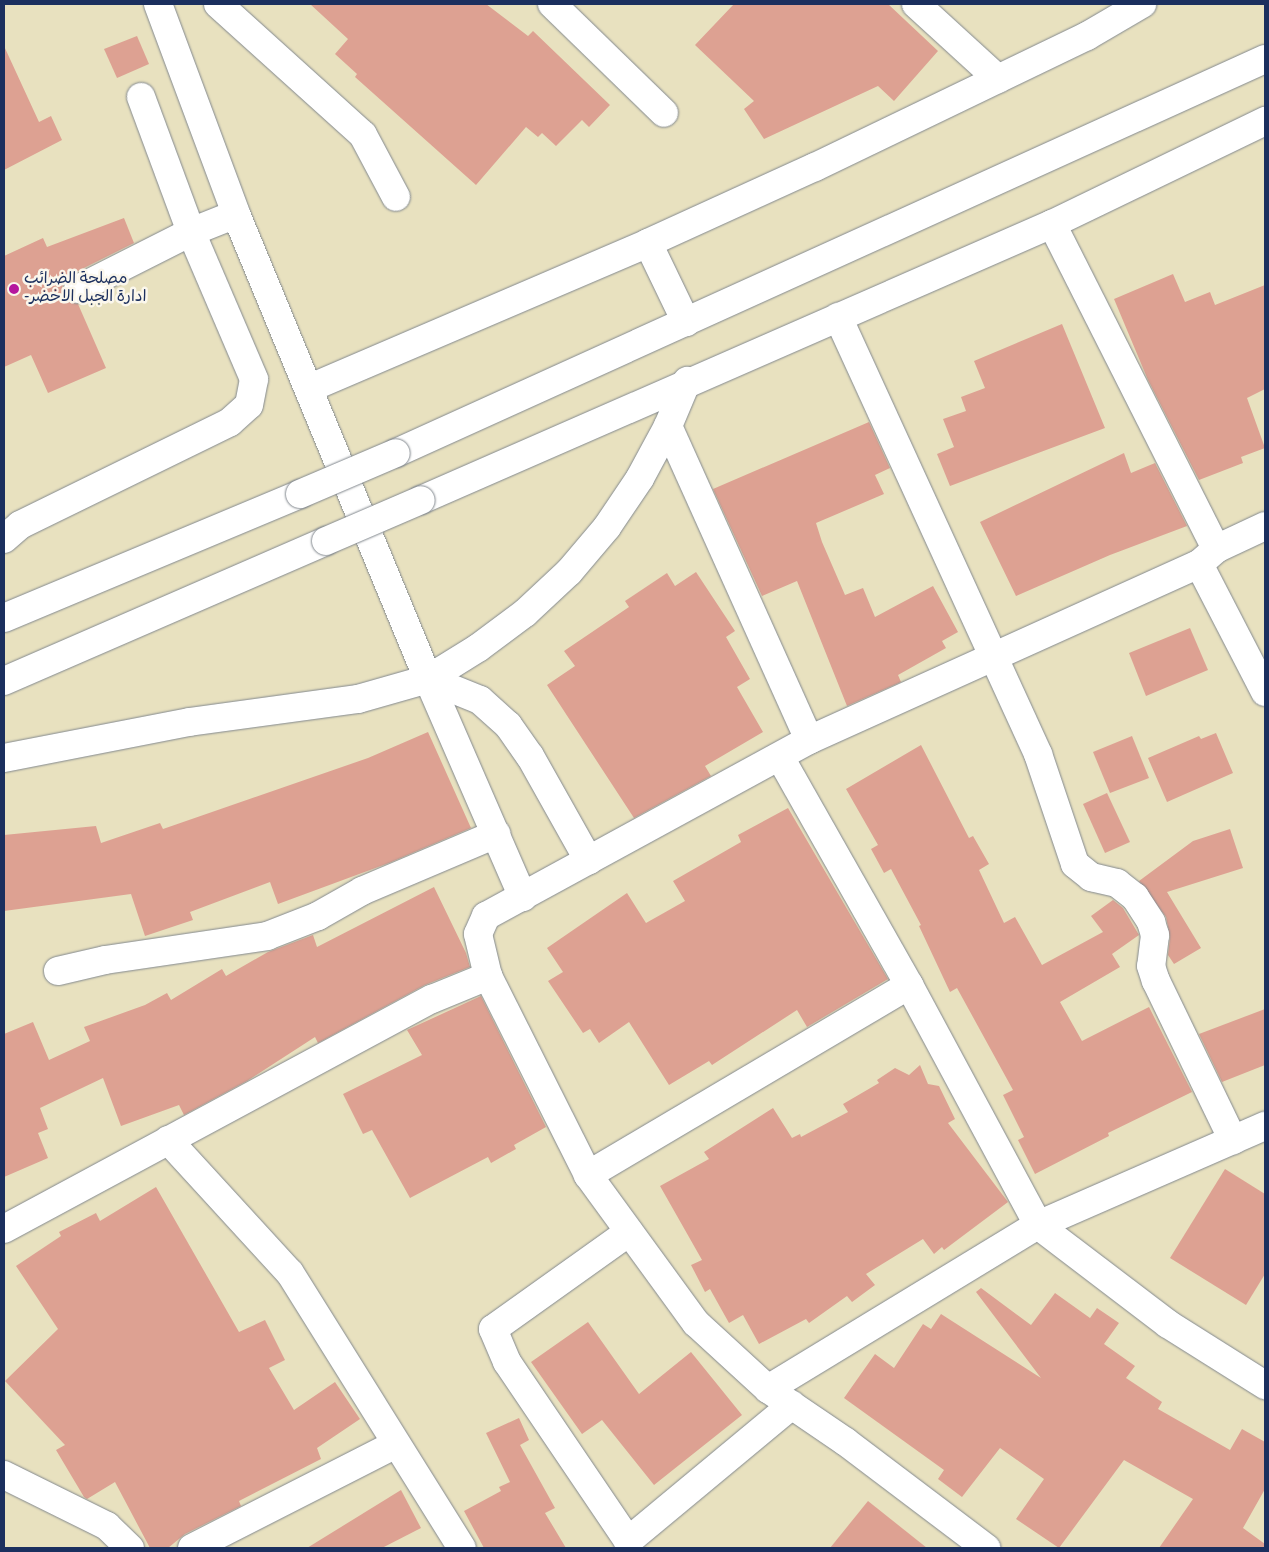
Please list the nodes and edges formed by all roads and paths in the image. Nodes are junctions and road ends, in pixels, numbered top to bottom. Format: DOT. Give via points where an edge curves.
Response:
graph roads {
  1 [pos="218,4"];
  2 [pos="552,4"];
  3 [pos="916,4"];
  4 [pos="1142,4"];
  5 [pos="168,7"];
  6 [pos="1265,59"];
  7 [pos="998,79"];
  8 [pos="141,97"];
  9 [pos="664,113"];
  10 [pos="1265,121"];
  11 [pos="396,196"];
  12 [pos="236,214"];
  13 [pos="1052,224"];
  14 [pos="191,232"];
  15 [pos="648,243"];
  16 [pos="78,289"];
  17 [pos="838,317"];
  18 [pos="686,322"];
  19 [pos="687,381"];
  20 [pos="310,388"];
  21 [pos="668,426"];
  22 [pos="1265,526"];
  23 [pos="4,539"];
  24 [pos="1207,557"];
  25 [pos="4,618"];
  26 [pos="992,656"];
  27 [pos="428,678"];
  28 [pos="4,681"];
  29 [pos="1265,692"];
  30 [pos="809,740"];
  31 [pos="780,757"];
  32 [pos="4,758"];
  33 [pos="496,834"];
  34 [pos="589,861"];
  35 [pos="523,896"];
  36 [pos="58,971"];
  37 [pos="488,976"];
  38 [pos="909,985"];
  39 [pos="1265,1126"];
  40 [pos="168,1140"];
  41 [pos="1233,1140"];
  42 [pos="588,1175"];
  43 [pos="1038,1225"];
  44 [pos="4,1229"];
  45 [pos="629,1232"];
  46 [pos="1265,1385"];
  47 [pos="768,1389"];
  48 [pos="792,1405"];
  49 [pos="396,1444"];
  50 [pos="4,1475"];
  51 [pos="975,1545"];
  52 [pos="130,1548"];
  53 [pos="192,1548"];
  54 [pos="462,1548"];
  1 -- 11 [label="main road" via="363,135"];
  2 -- 9 [label="main road"];
  3 -- 7 [label="main road"];
  4 -- 7 [label="main road" via="1087,36"];
  5 -- 12 [label="main road"];
  6 -- 18 [label="main road"];
  7 -- 15 [label="main road"];
  8 -- 14 [label="main road"];
  10 -- 13 [label="main road"];
  12 -- 14 [label="main road"];
  12 -- 20 [label="main road"];
  13 -- 17 [label="main road"];
  13 -- 24 [label="main road"];
  14 -- 16 [label="main road"];
  14 -- 23 [label="main road" via="254,379 249,405 230,422 20,525"];
  15 -- 18 [label="main road"];
  15 -- 20 [label="main road"];
  17 -- 19 [label="main road"];
  17 -- 26 [label="main road"];
  18 -- 25 [label="main road, bridge" via="396,453"];
  19 -- 21 [label="main road"];
  19 -- 28 [label="main road, bridge"];
  20 -- 27 [label="main road"];
  21 -- 27 [label="main road" via="640,478 607,527 569,572 525,613 478,648"];
  21 -- 30 [label="main road"];
  22 -- 24 [label="main road"];
  24 -- 26 [label="main road"];
  24 -- 29 [label="main road"];
  26 -- 30 [label="main road"];
  26 -- 41 [label="main road" via="1038,754 1075,864 1091,877 1117,883 1134,897 1151,922 1155,934 1151,966 1156,981"];
  27 -- 32 [label="main road" via="358,698 189,722"];
  27 -- 33 [label="main road"];
  27 -- 34 [label="main road" via="480,700 508,725 530,756"];
  30 -- 31 [label="main road"];
  31 -- 34 [label="main road"];
  31 -- 38 [label="main road"];
  33 -- 35 [label="main road"];
  33 -- 36 [label="main road" via="267,936 105,960"];
  34 -- 35 [label="main road"];
  35 -- 37 [label="main road" via="486,916 478,934"];
  37 -- 40 [label="main road" via="432,999"];
  37 -- 42 [label="main road"];
  38 -- 42 [label="main road"];
  38 -- 43 [label="main road"];
  39 -- 41 [label="main road"];
  40 -- 44 [label="main road"];
  40 -- 49 [label="main road" via="290,1273"];
  41 -- 43 [label="main road"];
  42 -- 45 [label="main road"];
  43 -- 46 [label="main road" via="1168,1324"];
  43 -- 47 [label="main road"];
  45 -- 47 [label="main road" via="696,1323"];
  45 -- 48 [label="main road" via="493,1329 506,1362 628,1541"];
  47 -- 48 [label="main road"];
  48 -- 51 [label="main road"];
  49 -- 53 [label="main road"];
  49 -- 54 [label="main road"];
  50 -- 52 [label="main road" via="107,1526"];
}
